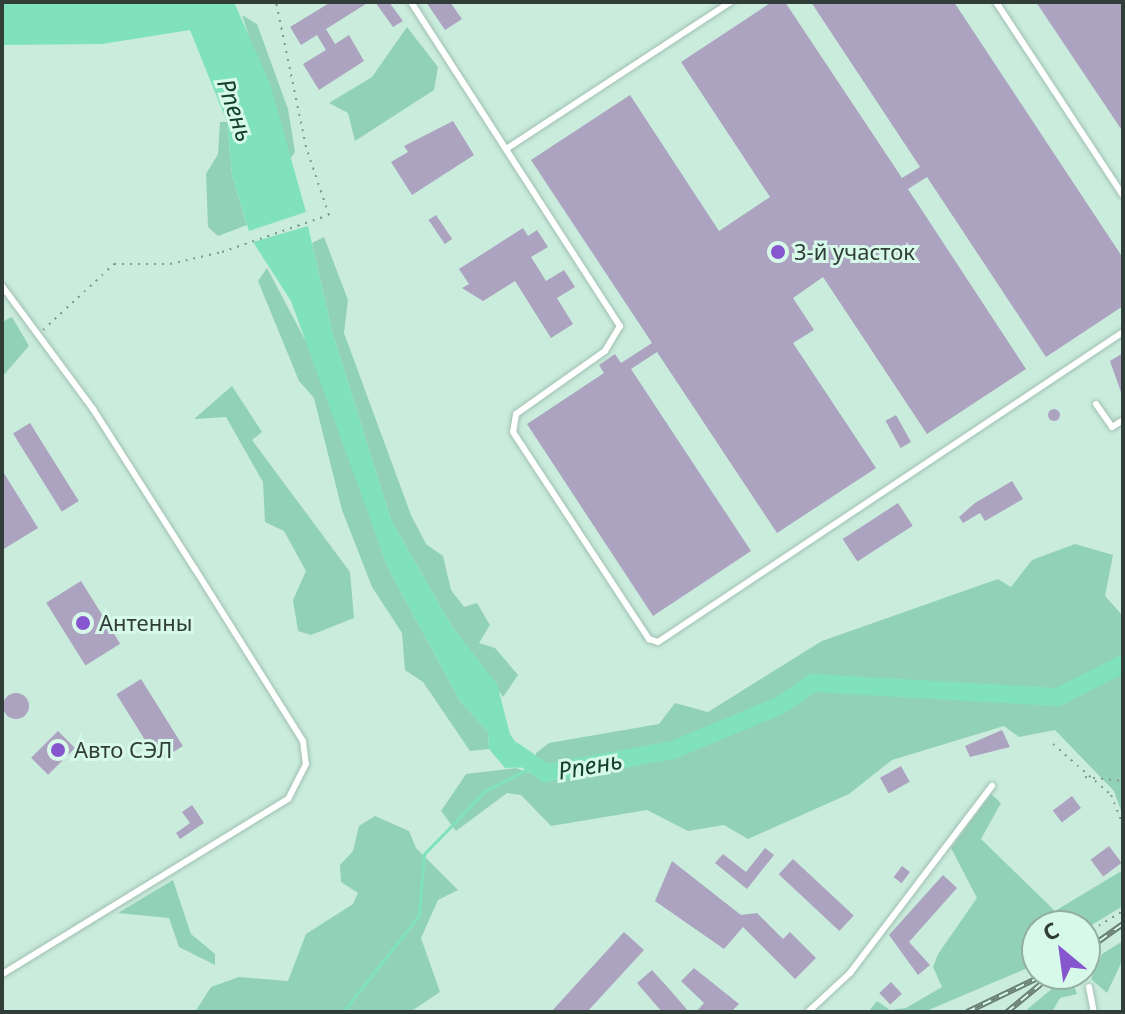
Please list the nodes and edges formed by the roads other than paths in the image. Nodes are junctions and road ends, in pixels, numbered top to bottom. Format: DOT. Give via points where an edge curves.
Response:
graph roads {
  1 [pos="411,2"];
  2 [pos="731,2"];
  3 [pos="996,2"];
  4 [pos="506,149"];
  5 [pos="1123,195"];
  6 [pos="2,286"];
  7 [pos="1123,332"];
  8 [pos="1096,404"];
  9 [pos="1123,420"];
  10 [pos="992,786"];
  11 [pos="2,974"];
  12 [pos="1090,990"];
  13 [pos="808,1012"];
  14 [pos="1094,1012"];
  1 -- 4 [label="lane"];
  2 -- 4 [label="lane"];
  3 -- 5 [label="lane"];
  4 -- 7 [label="lane" via="620,326 605,351 516,414 513,432 649,639 658,642"];
  6 -- 11 [label="lane" via="93,409 295,728 306,764 288,799"];
  8 -- 9 [label="lane" via="1112,427"];
  10 -- 13 [label="lane" via="850,973"];
  12 -- 14 [label="lane"];
}
